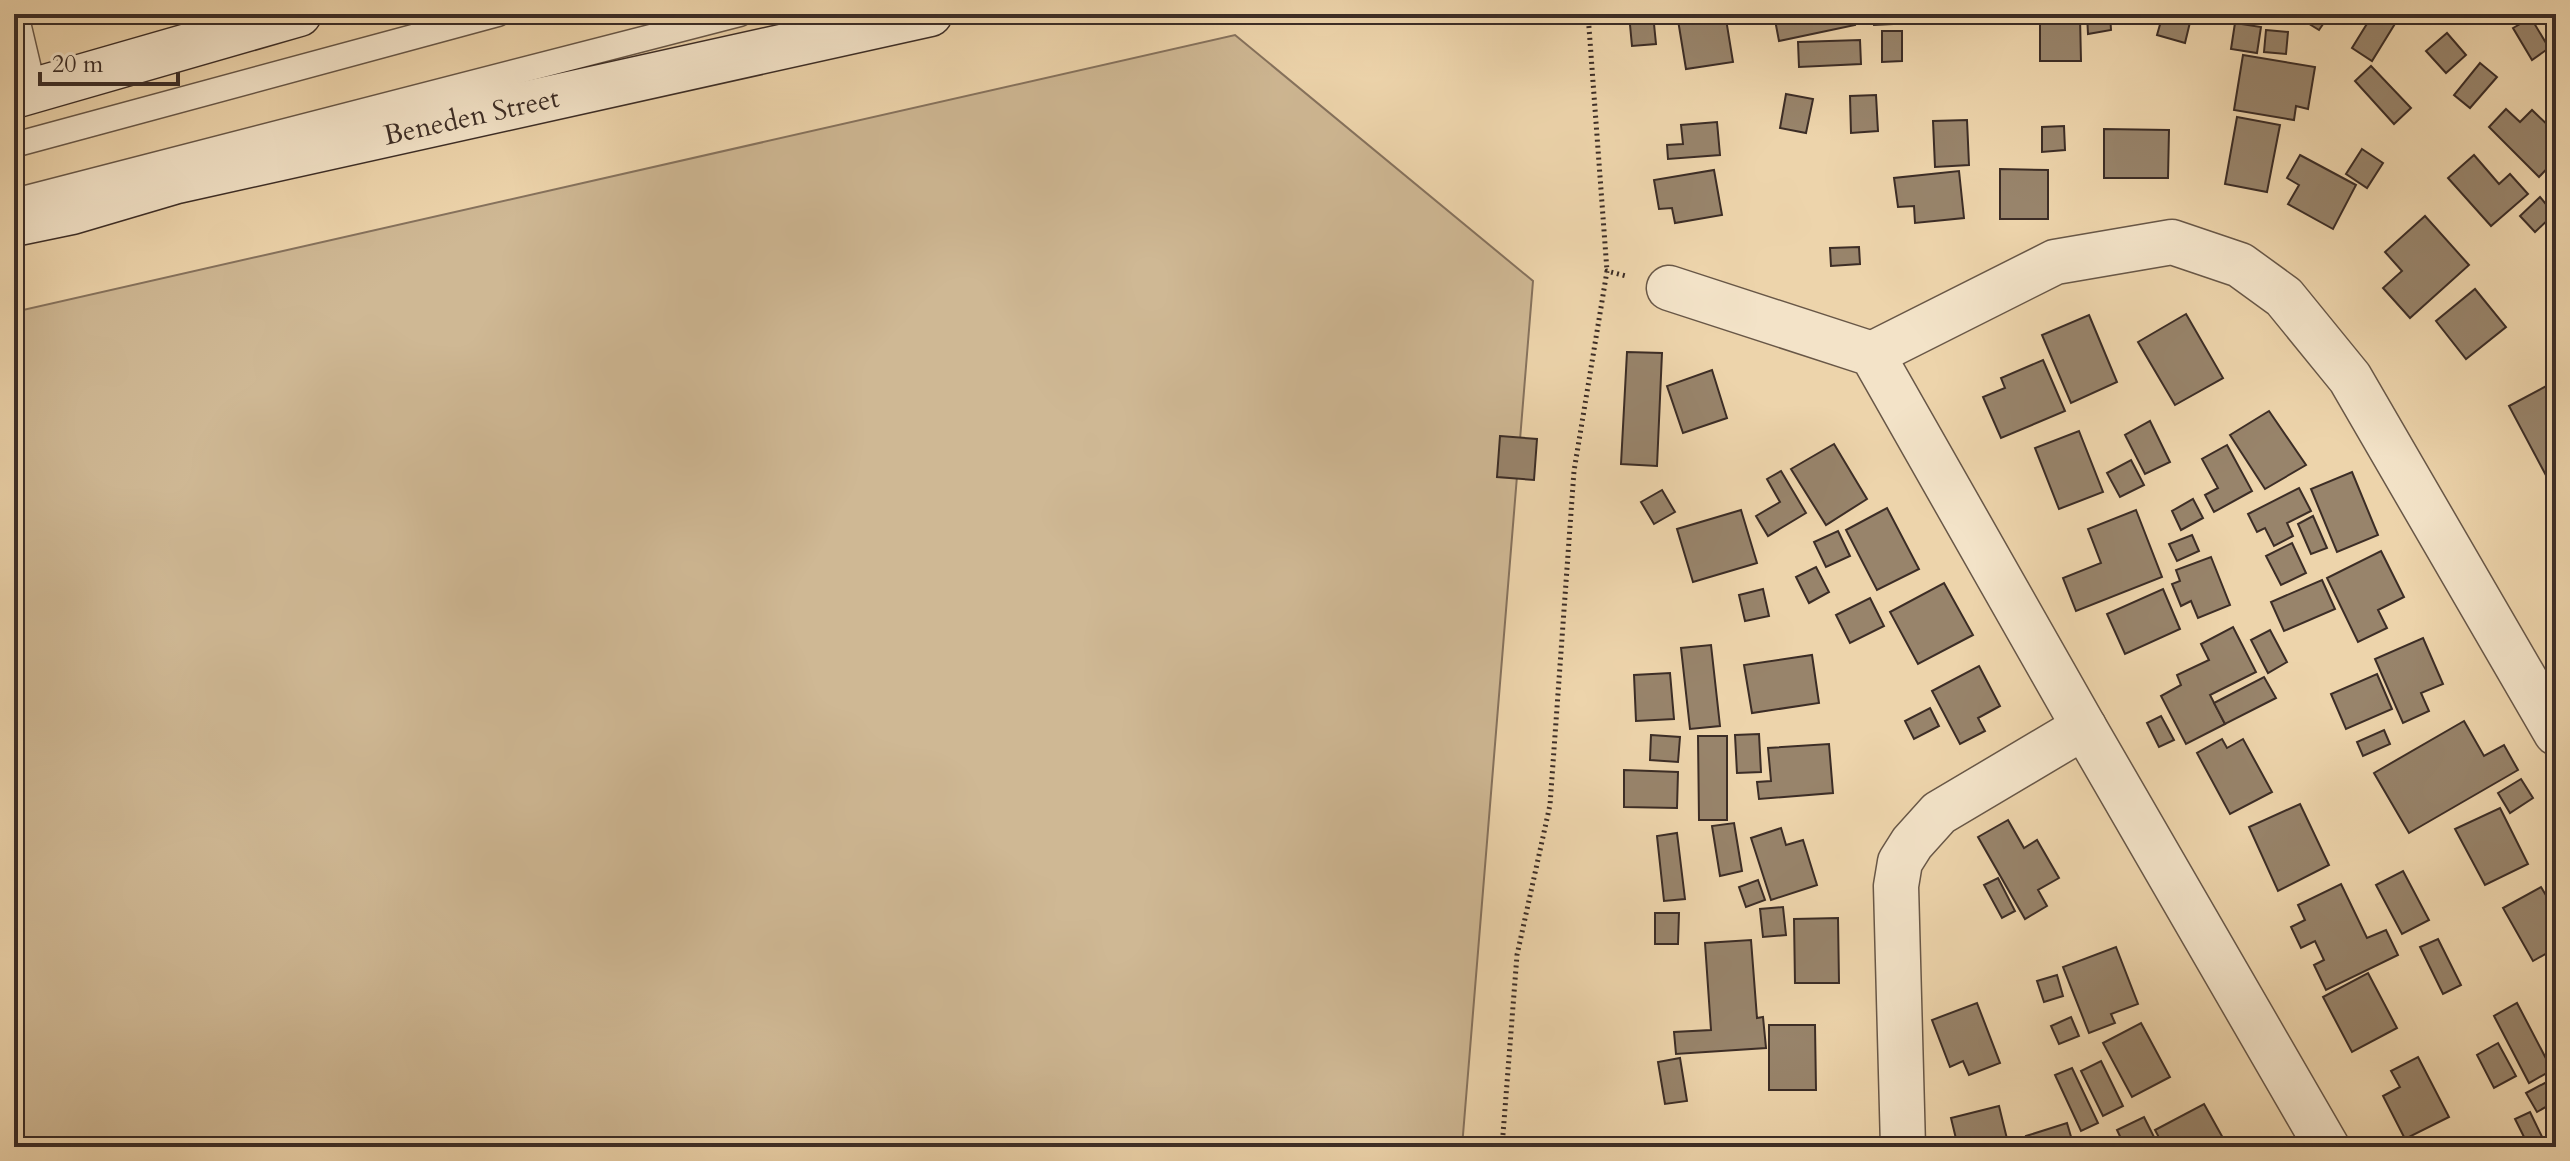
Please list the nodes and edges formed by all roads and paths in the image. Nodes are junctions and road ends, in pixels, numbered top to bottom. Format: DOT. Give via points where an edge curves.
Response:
graph roads {
  1 [pos="16,14"];
  2 [pos="299,14"];
  3 [pos="498,14"];
  4 [pos="740,14"];
  5 [pos="930,14"];
  6 [pos="1588,14"];
  7 [pos="24,93"];
  8 [pos="14,145"];
  9 [pos="14,201"];
  10 [pos="14,224"];
  11 [pos="1607,271"];
  12 [pos="1669,288"];
  13 [pos="1872,354"];
  14 [pos="2084,727"];
  15 [pos="2556,733"];
  16 [pos="1502,1147"];
  17 [pos="1903,1147"];
  18 [pos="2327,1147"];
  1 -- 7 [label="lane"];
  2 -- 7 [label="street"];
  3 -- 8 [label="lane"];
  4 -- 9 [label="lane"];
  5 -- 10 [label="street, Beneden Street" via="177,181"];
  6 -- 11 [label="path"];
  11 -- 12 [label="path"];
  11 -- 16 [label="path" via="1574,471 1550,805 1517,955"];
  12 -- 13 [label="street"];
  13 -- 14 [label="street"];
  13 -- 15 [label="street" via="2055,262 2172,242 2240,265 2284,297 2350,378"];
  14 -- 17 [label="street" via="1939,813 1900,862 1896,886"];
  14 -- 18 [label="street"];
}
